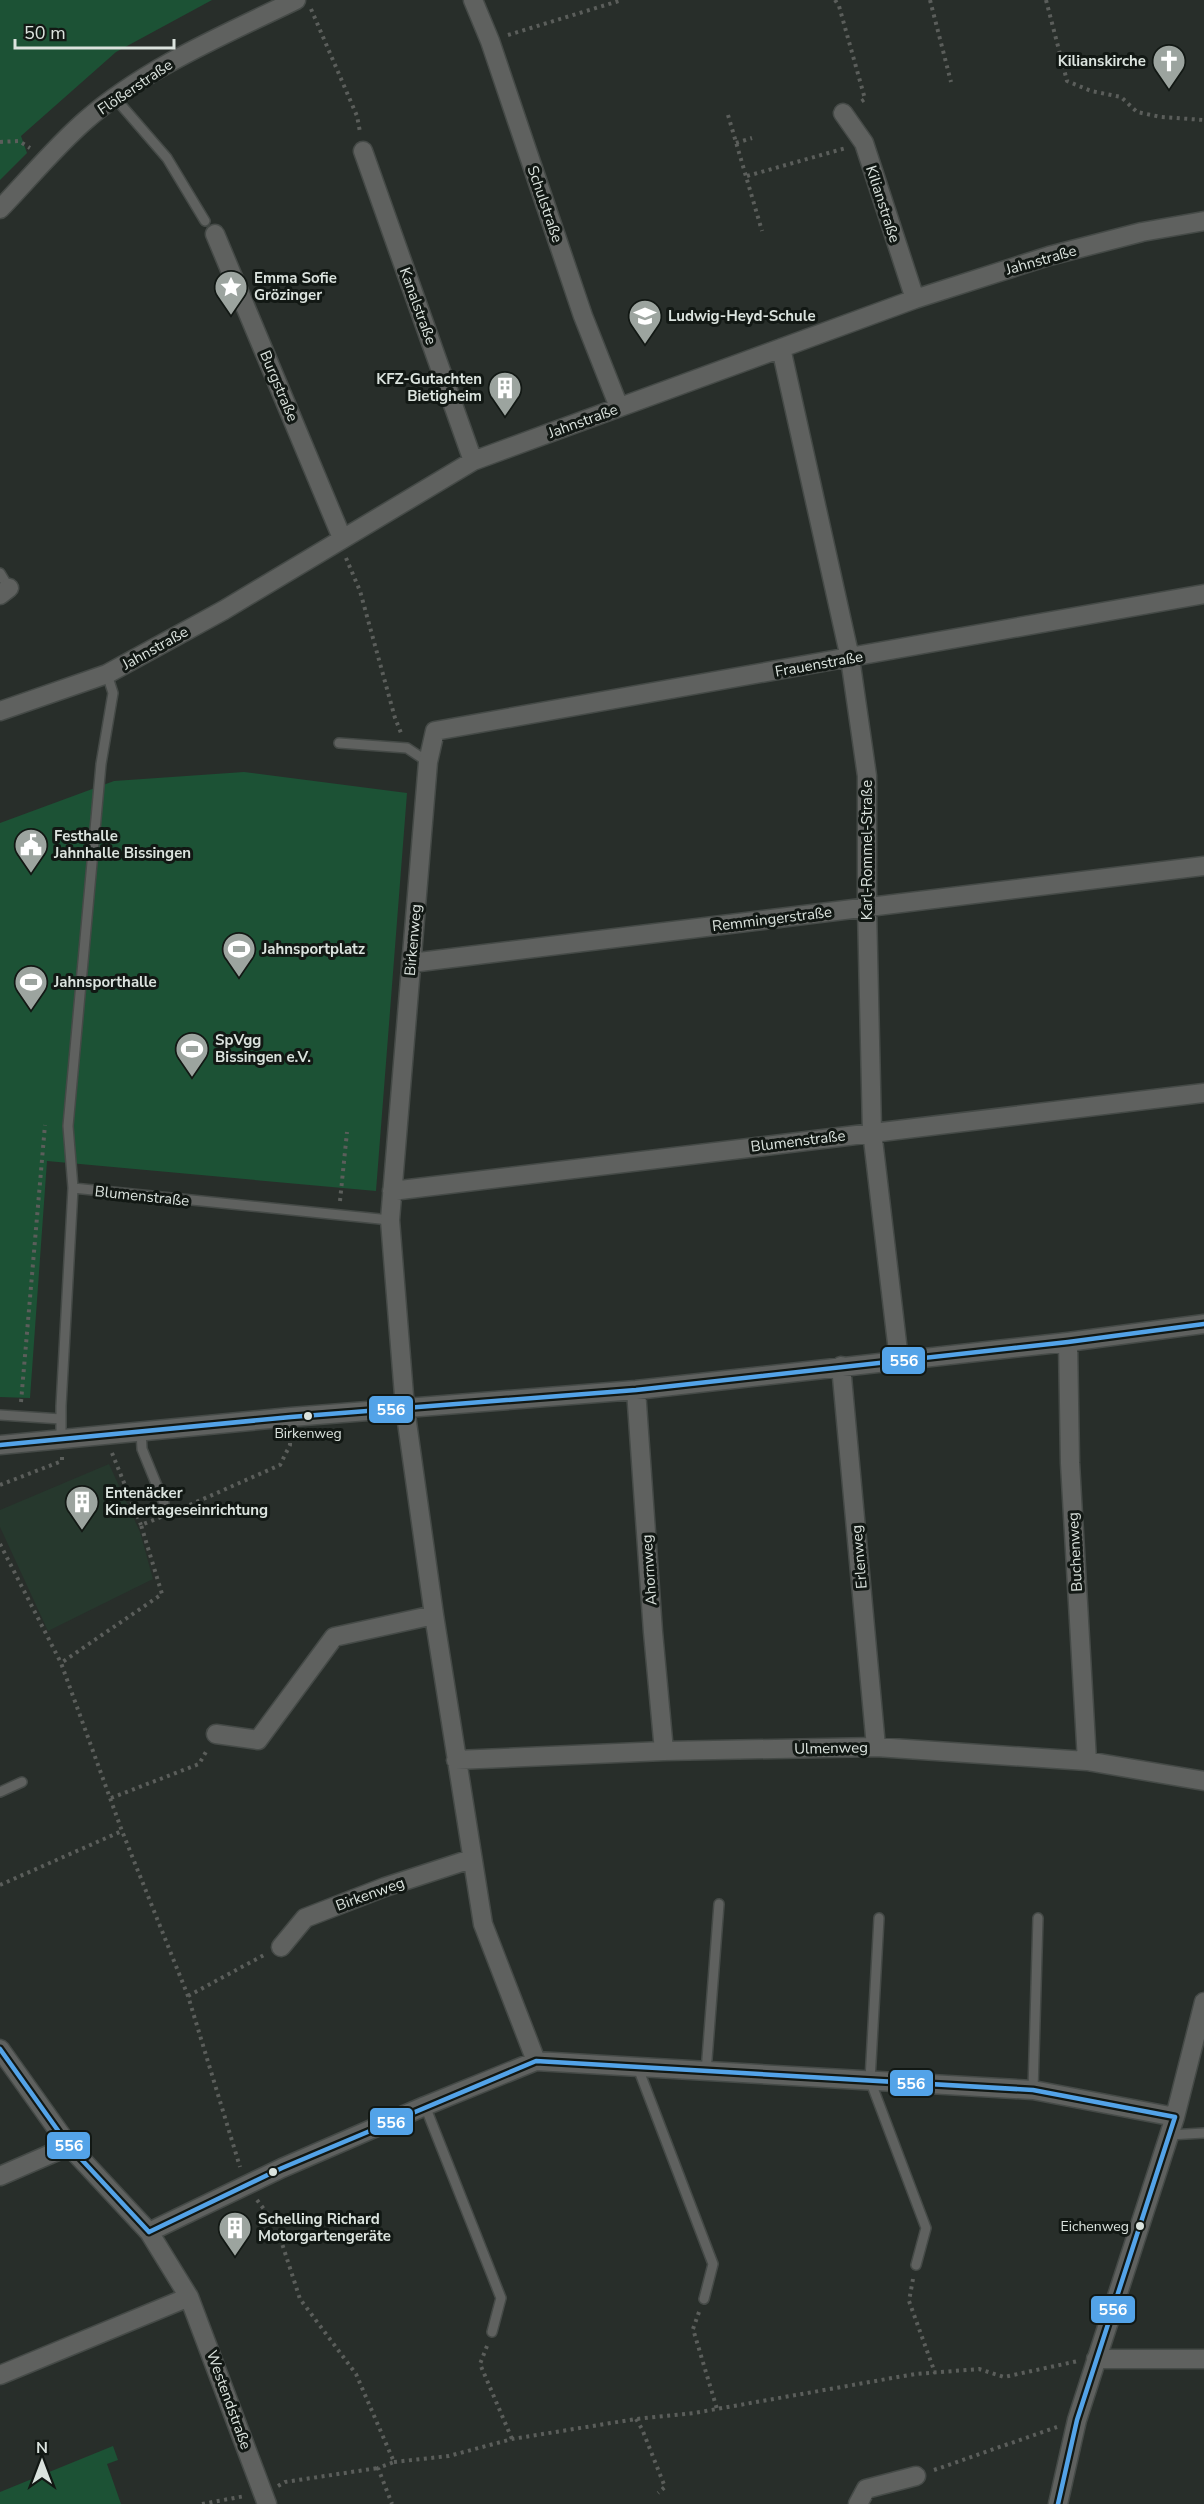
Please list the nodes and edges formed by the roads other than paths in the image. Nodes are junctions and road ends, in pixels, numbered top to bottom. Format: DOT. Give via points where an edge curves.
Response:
graph roads {
  1 [pos="296,0"];
  2 [pos="473,0"];
  3 [pos="115,98"];
  4 [pos="843,113"];
  5 [pos="363,151"];
  6 [pos="0,209"];
  7 [pos="1204,221"];
  8 [pos="210,228"];
  9 [pos="915,299"];
  10 [pos="781,348"];
  11 [pos="619,407"];
  12 [pos="473,462"];
  13 [pos="342,538"];
  14 [pos="1204,594"];
  15 [pos="850,658"];
  16 [pos="108,674"];
  17 [pos="0,711"];
  18 [pos="435,731"];
  19 [pos="339,743"];
  20 [pos="428,762"];
  21 [pos="1204,866"];
  22 [pos="867,908"];
  23 [pos="411,963"];
  24 [pos="1204,1093"];
  25 [pos="872,1131"];
  26 [pos="73,1188"];
  27 [pos="392,1191"];
  28 [pos="390,1220"];
  29 [pos="1204,1324"];
  30 [pos="1068,1342"];
  31 [pos="899,1360"];
  32 [pos="840,1366"];
  33 [pos="636,1390"];
  34 [pos="405,1408"];
  35 [pos="0,1415"];
  36 [pos="61,1419"];
  37 [pos="141,1431"];
  38 [pos="62,1441"];
  39 [pos="0,1445"];
  40 [pos="164,1503"];
  41 [pos="434,1616"];
  42 [pos="216,1734"];
  43 [pos="876,1747"];
  44 [pos="664,1750"];
  45 [pos="456,1760"];
  46 [pos="1087,1761"];
  47 [pos="1204,1781"];
  48 [pos="22,1782"];
  49 [pos="0,1792"];
  50 [pos="471,1859"];
  51 [pos="719,1904"];
  52 [pos="879,1918"];
  53 [pos="1038,1918"];
  54 [pos="281,1947"];
  55 [pos="1203,2007"];
  56 [pos="0,2049"];
  57 [pos="536,2061"];
  58 [pos="638,2068"];
  59 [pos="706,2072"];
  60 [pos="870,2080"];
  61 [pos="1032,2090"];
  62 [pos="425,2106"];
  63 [pos="1172,2126"];
  64 [pos="1204,2133"];
  65 [pos="69,2146"];
  66 [pos="0,2176"];
  67 [pos="149,2232"];
  68 [pos="916,2265"];
  69 [pos="189,2297"];
  70 [pos="704,2299"];
  71 [pos="492,2332"];
  72 [pos="1204,2359"];
  73 [pos="1096,2360"];
  74 [pos="0,2375"];
  75 [pos="916,2476"];
  76 [pos="265,2498"];
  77 [pos="858,2504"];
  78 [pos="1058,2504"];
  1 -- 3 [label="street, Flößerstraße" via="177,59"];
  2 -- 11 [label="street, Schulstraße" via="583,316"];
  3 -- 6 [label="street, Flößerstraße" via="85,121"];
  3 -- 8 [label="lane, Burgstraße" via="167,158"];
  4 -- 9 [label="street, Kilianstraße" via="864,143"];
  5 -- 12 [label="street, Kanalstraße"];
  7 -- 9 [label="street, Jahnstraße" via="1049,256"];
  8 -- 13 [label="street, Burgstraße"];
  9 -- 10 [label="street, Jahnstraße"];
  10 -- 11 [label="street, Jahnstraße"];
  10 -- 15 [label="street, Karl-Rommel-Straße"];
  11 -- 12 [label="street, Jahnstraße"];
  12 -- 13 [label="street, Jahnstraße"];
  13 -- 16 [label="street, Jahnstraße"];
  14 -- 15 [label="street, Frauenstraße"];
  15 -- 18 [label="street, Frauenstraße"];
  15 -- 22 [label="street, Karl-Rommel-Straße" via="867,776"];
  16 -- 17 [label="street, Jahnstraße"];
  16 -- 26 [label="lane" via="113,693 101,764 68,1126"];
  18 -- 20 [label="street, Birkenweg"];
  19 -- 20 [label="lane" via="407,748"];
  20 -- 23 [label="street, Birkenweg"];
  21 -- 22 [label="street, Remmingerstraße"];
  22 -- 23 [label="street, Remmingerstraße"];
  22 -- 25 [label="street, Karl-Rommel-Straße"];
  23 -- 27 [label="street, Birkenweg"];
  24 -- 25 [label="street, Blumenstraße"];
  25 -- 27 [label="street, Blumenstraße"];
  25 -- 31 [label="street, Karl-Rommel-Straße"];
  26 -- 28 [label="lane, Blumenstraße"];
  26 -- 36 [label="lane, Blumenstraße"];
  27 -- 28 [label="street, Birkenweg"];
  28 -- 34 [label="street, Birkenweg"];
  29 -- 30 [label="street"];
  30 -- 31 [label="street"];
  30 -- 46 [label="street, Buchenweg" via="1070,1463"];
  31 -- 32 [label="street"];
  32 -- 33 [label="street"];
  32 -- 43 [label="street, Erlenweg"];
  33 -- 34 [label="street"];
  33 -- 44 [label="street, Ahornweg"];
  34 -- 37 [label="street"];
  34 -- 41 [label="street, Birkenweg"];
  35 -- 36 [label="lane"];
  36 -- 38 [label="lane, Blumenstraße"];
  37 -- 38 [label="street"];
  37 -- 40 [label="lane" via="142,1449"];
  38 -- 39 [label="street"];
  41 -- 42 [label="street" via="334,1637 258,1740"];
  41 -- 45 [label="street, Birkenweg"];
  43 -- 44 [label="street, Ulmenweg"];
  43 -- 46 [label="street, Ulmenweg"];
  44 -- 45 [label="street, Ulmenweg"];
  45 -- 50 [label="street, Birkenweg"];
  46 -- 47 [label="street, Ulmenweg"];
  48 -- 49 [label="lane"];
  50 -- 54 [label="street, Birkenweg" via="305,1918"];
  50 -- 57 [label="street, Birkenweg" via="483,1924"];
  51 -- 59 [label="lane"];
  52 -- 60 [label="lane"];
  53 -- 61 [label="lane"];
  55 -- 63 [label="street"];
  56 -- 65 [label="street, Westendstraße"];
  57 -- 58 [label="street"];
  57 -- 62 [label="street"];
  58 -- 59 [label="street"];
  58 -- 70 [label="lane" via="713,2264"];
  59 -- 60 [label="street"];
  60 -- 61 [label="street"];
  60 -- 68 [label="lane" via="926,2228"];
  61 -- 63 [label="street"];
  62 -- 67 [label="street"];
  62 -- 71 [label="lane" via="501,2298"];
  63 -- 64 [label="lane"];
  63 -- 73 [label="street"];
  65 -- 66 [label="street"];
  65 -- 67 [label="street, Westendstraße"];
  67 -- 69 [label="street, Westendstraße"];
  69 -- 74 [label="street"];
  69 -- 76 [label="street, Westendstraße"];
  72 -- 73 [label="street"];
  73 -- 78 [label="street" via="1077,2420"];
  75 -- 77 [label="street" via="866,2488"];
}
